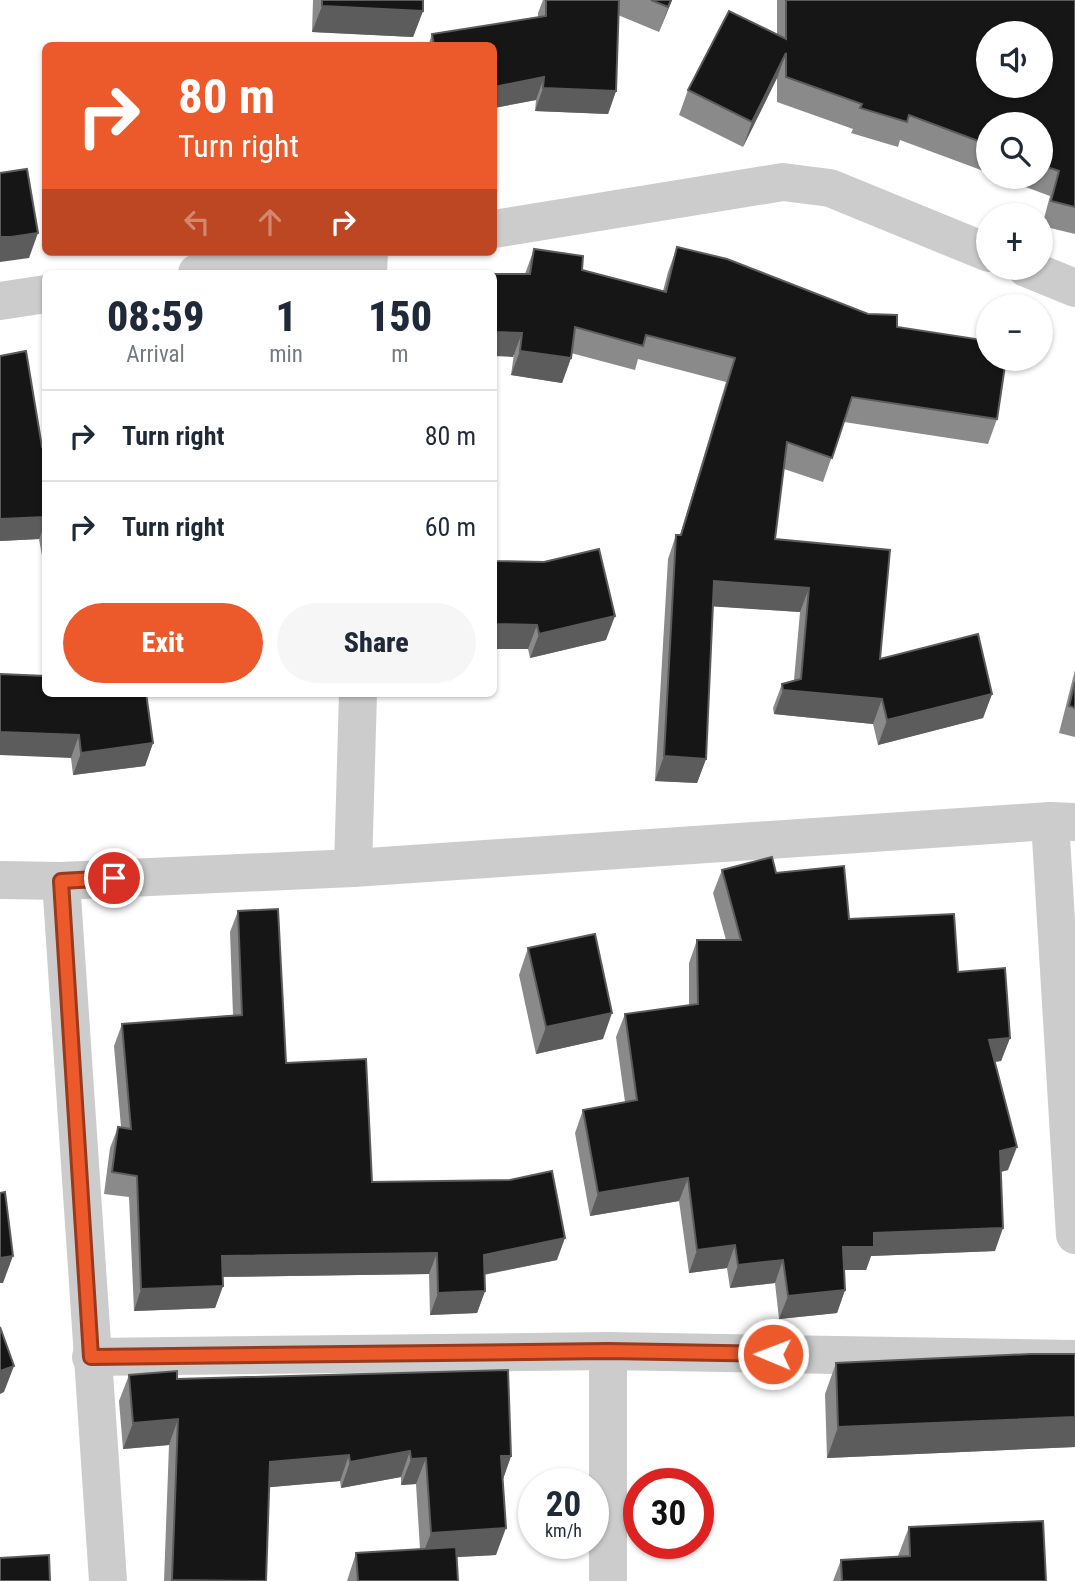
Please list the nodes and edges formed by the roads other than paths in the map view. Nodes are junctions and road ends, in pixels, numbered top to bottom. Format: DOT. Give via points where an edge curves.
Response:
graph roads {
  1 [pos="497,229"];
  2 [pos="976,248"];
  3 [pos="318,256"];
  4 [pos="218,270"];
  5 [pos="1053,279"];
  6 [pos="1075,288"];
  7 [pos="42,295"];
  8 [pos="0,301"];
  9 [pos="358,697"];
  10 [pos="1063,821"];
  11 [pos="353,868"];
  12 [pos="0,880"];
  13 [pos="61,881"];
  14 [pos="1075,1235"];
  15 [pos="608,1351"];
  16 [pos="91,1357"];
  17 [pos="1075,1359"];
  18 [pos="108,1581"];
  19 [pos="608,1581"];
  1 -- 2 [label="street" via="783,182 830,188"];
  3 -- 4 [label="street"];
  5 -- 6 [label="street"];
  7 -- 8 [label="street"];
  9 -- 11 [label="street"];
  10 -- 11 [label="street"];
  10 -- 14 [label="street"];
  11 -- 13 [label="street"];
  12 -- 13 [label="street"];
  13 -- 16 [label="street"];
  15 -- 16 [label="street"];
  15 -- 17 [label="street"];
  15 -- 19 [label="street"];
  16 -- 18 [label="street"];
}
